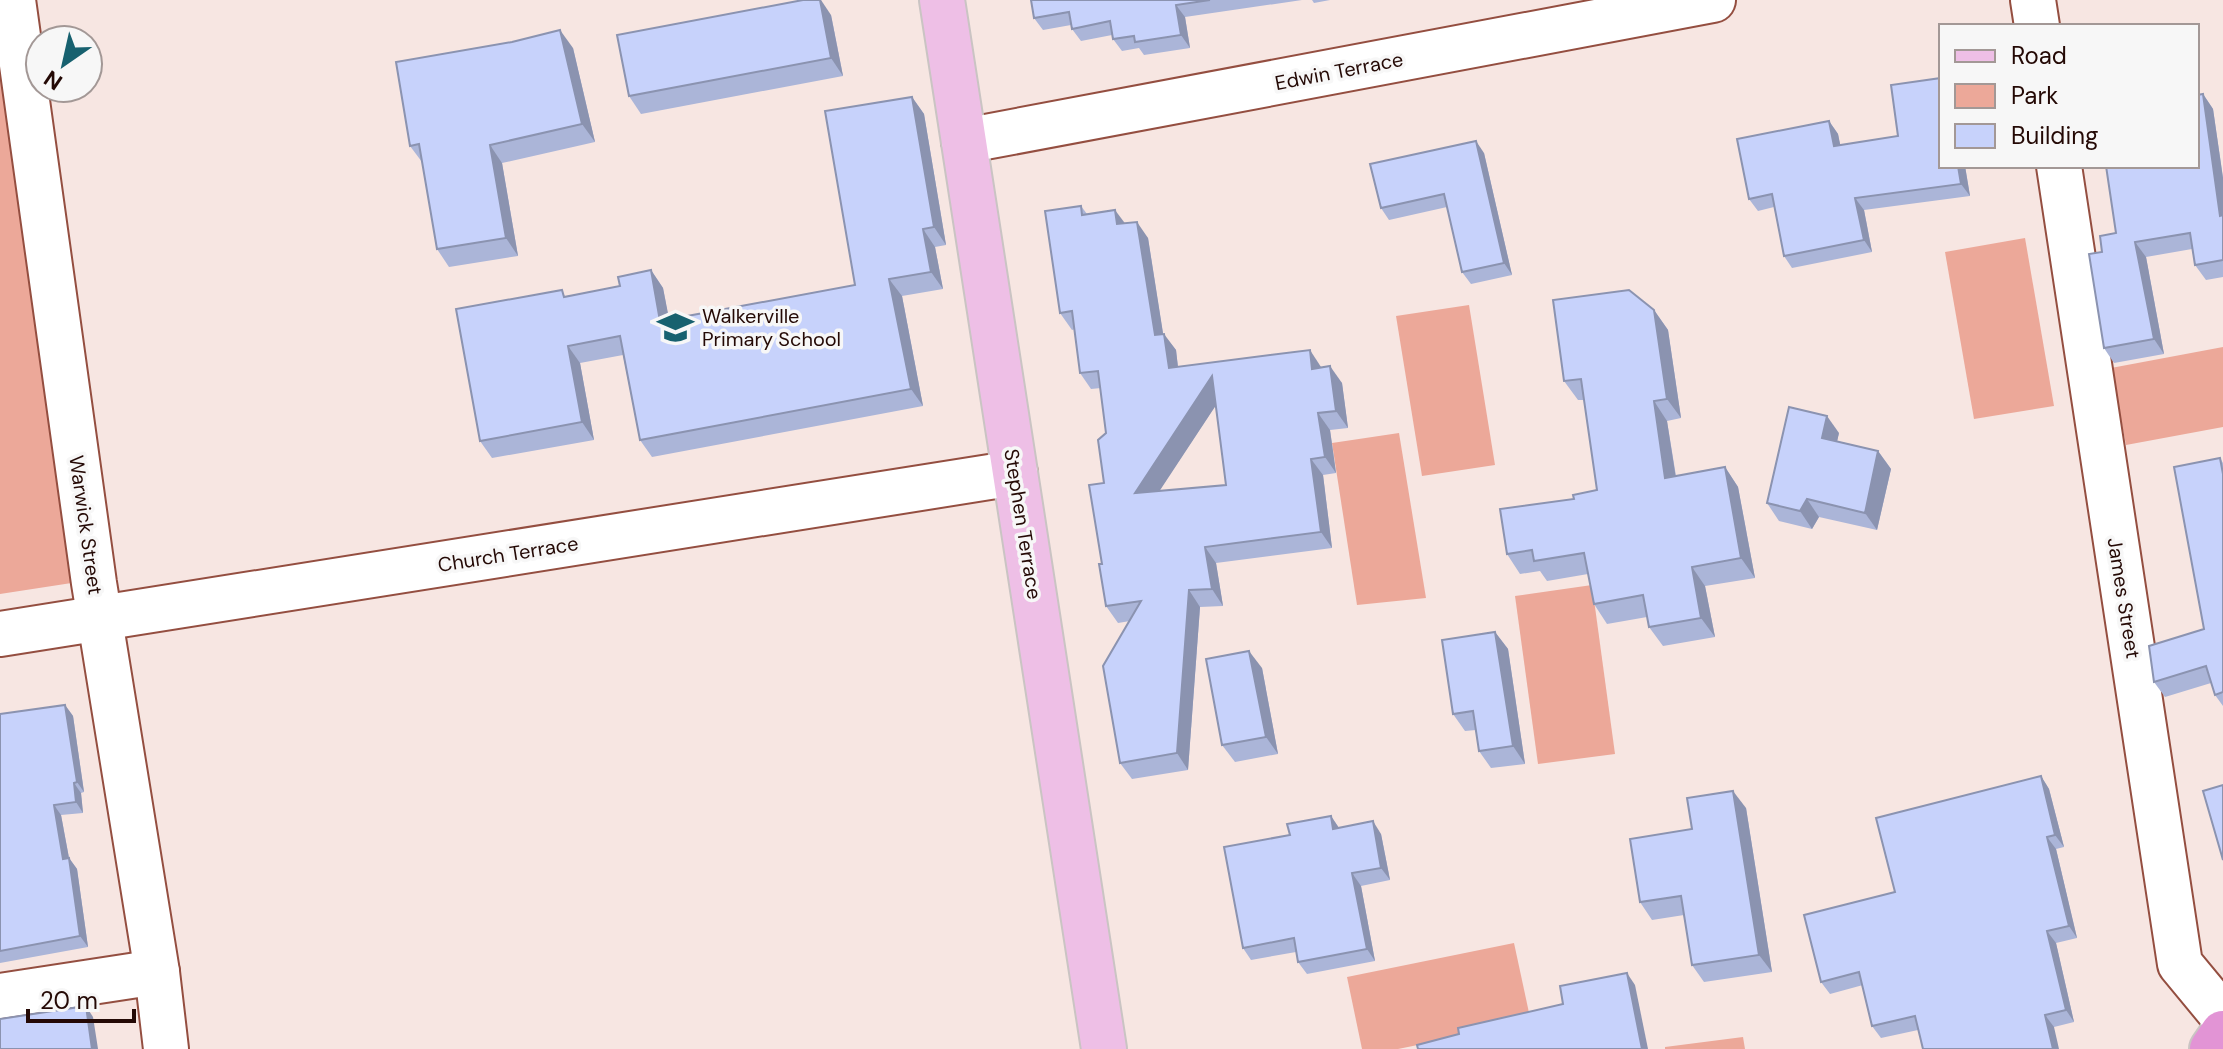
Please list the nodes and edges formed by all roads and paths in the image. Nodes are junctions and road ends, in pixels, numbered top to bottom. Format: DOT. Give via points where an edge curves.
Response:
graph roads {
  1 [pos="13,0"];
  2 [pos="942,0"];
  3 [pos="1713,0"];
  4 [pos="2033,0"];
  5 [pos="2037,24"];
  6 [pos="964,141"];
  7 [pos="2059,168"];
  8 [pos="1015,473"];
  9 [pos="100,619"];
  10 [pos="0,634"];
  11 [pos="157,972"];
  12 [pos="0,996"];
  13 [pos="2223,1016"];
  14 [pos="2223,1033"];
  15 [pos="166,1049"];
  16 [pos="1104,1049"];
  17 [pos="2212,1049"];
  1 -- 9 [label="street, Warwick Street"];
  2 -- 6 [label="main road, Stephen Terrace"];
  3 -- 6 [label="street, Edwin Terrace"];
  4 -- 5 [label="street"];
  6 -- 8 [label="main road, Stephen Terrace"];
  7 -- 13 [label="street, James Street" via="2180,964"];
  8 -- 9 [label="street, Church Terrace"];
  8 -- 16 [label="main road, Stephen Terrace"];
  9 -- 10 [label="street, Church Terrace"];
  9 -- 11 [label="street, Warwick Street"];
  11 -- 12 [label="street"];
  11 -- 15 [label="street, Warwick Street"];
  14 -- 17 [label="highway"];
}
